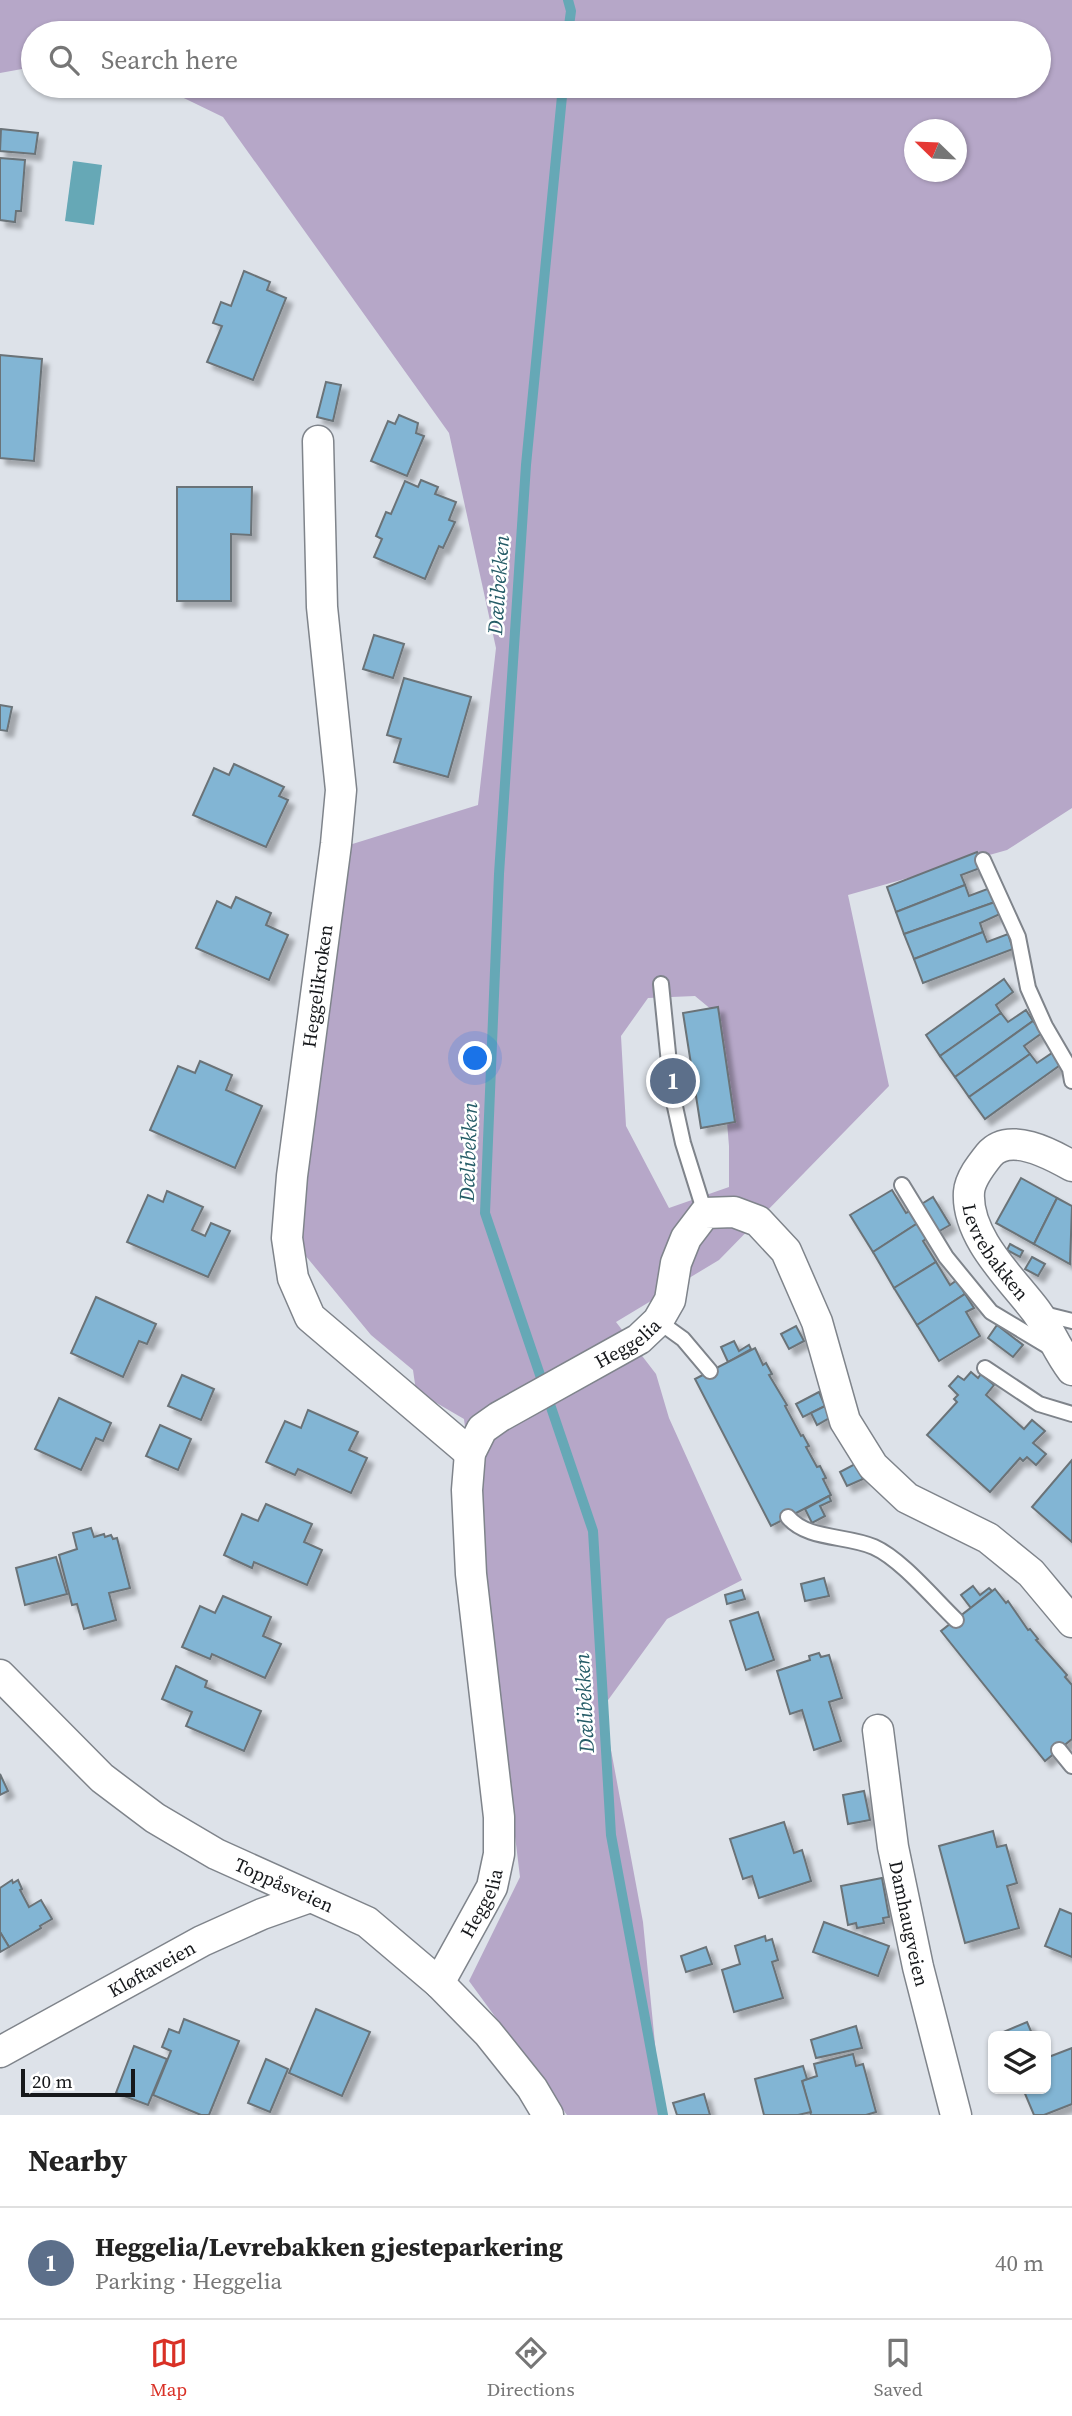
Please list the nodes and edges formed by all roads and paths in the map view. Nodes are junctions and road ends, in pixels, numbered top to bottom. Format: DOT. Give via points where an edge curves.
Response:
graph roads {
  1 [pos="318,441"];
  2 [pos="983,860"];
  3 [pos="661,984"];
  4 [pos="1072,1081"];
  5 [pos="1072,1166"];
  6 [pos="902,1185"];
  7 [pos="705,1213"];
  8 [pos="1037,1312"];
  9 [pos="1072,1321"];
  10 [pos="648,1330"];
  11 [pos="1065,1361"];
  12 [pos="985,1368"];
  13 [pos="710,1371"];
  14 [pos="1072,1414"];
  15 [pos="476,1441"];
  16 [pos="788,1517"];
  17 [pos="956,1620"];
  18 [pos="1072,1622"];
  19 [pos="0,1675"];
  20 [pos="878,1730"];
  21 [pos="1059,1750"];
  22 [pos="1072,1766"];
  23 [pos="310,1897"];
  24 [pos="439,1983"];
  25 [pos="0,2052"];
  26 [pos="548,2115"];
  27 [pos="957,2115"];
  1 -- 15 [label="street, Heggelikroken" via="322,607 341,790 292,1176 287,1238 293,1278 310,1317"];
  2 -- 4 [label="lane" via="1018,937 1028,988"];
  3 -- 7 [label="lane" via="672,1093 682,1143"];
  5 -- 8 [label="street, Levrebakken" via="1025,1144 1005,1146 992,1152 969,1192 974,1220 987,1248"];
  6 -- 11 [label="lane, Levrebakken" via="946,1257 991,1312"];
  7 -- 10 [label="street, Heggelia" via="676,1263 670,1300"];
  7 -- 18 [label="street" via="734,1212 758,1220 786,1251 817,1322 845,1420 873,1466 907,1498 988,1538 1031,1573"];
  8 -- 9 [label="lane, Levrebakken"];
  8 -- 11 [label="street, Levrebakken"];
  10 -- 13 [label="lane" via="683,1339"];
  10 -- 15 [label="street, Heggelia" via="499,1417"];
  12 -- 14 [label="lane" via="1039,1404"];
  15 -- 24 [label="street, Heggelia" via="467,1490 471,1574 499,1817 499,1854 492,1886"];
  16 -- 17 [label="lane" via="797,1528 846,1538 891,1556"];
  19 -- 23 [label="street, Toppåsveien" via="102,1778 155,1818 216,1854"];
  20 -- 27 [label="street, Damhaugveien" via="896,1860"];
  21 -- 22 [label="lane"];
  23 -- 24 [label="street, Toppåsveien" via="367,1922"];
  23 -- 25 [label="street, Kløftaveien" via="202,1941"];
  24 -- 26 [label="street, Toppåsveien" via="488,2033"];
}
